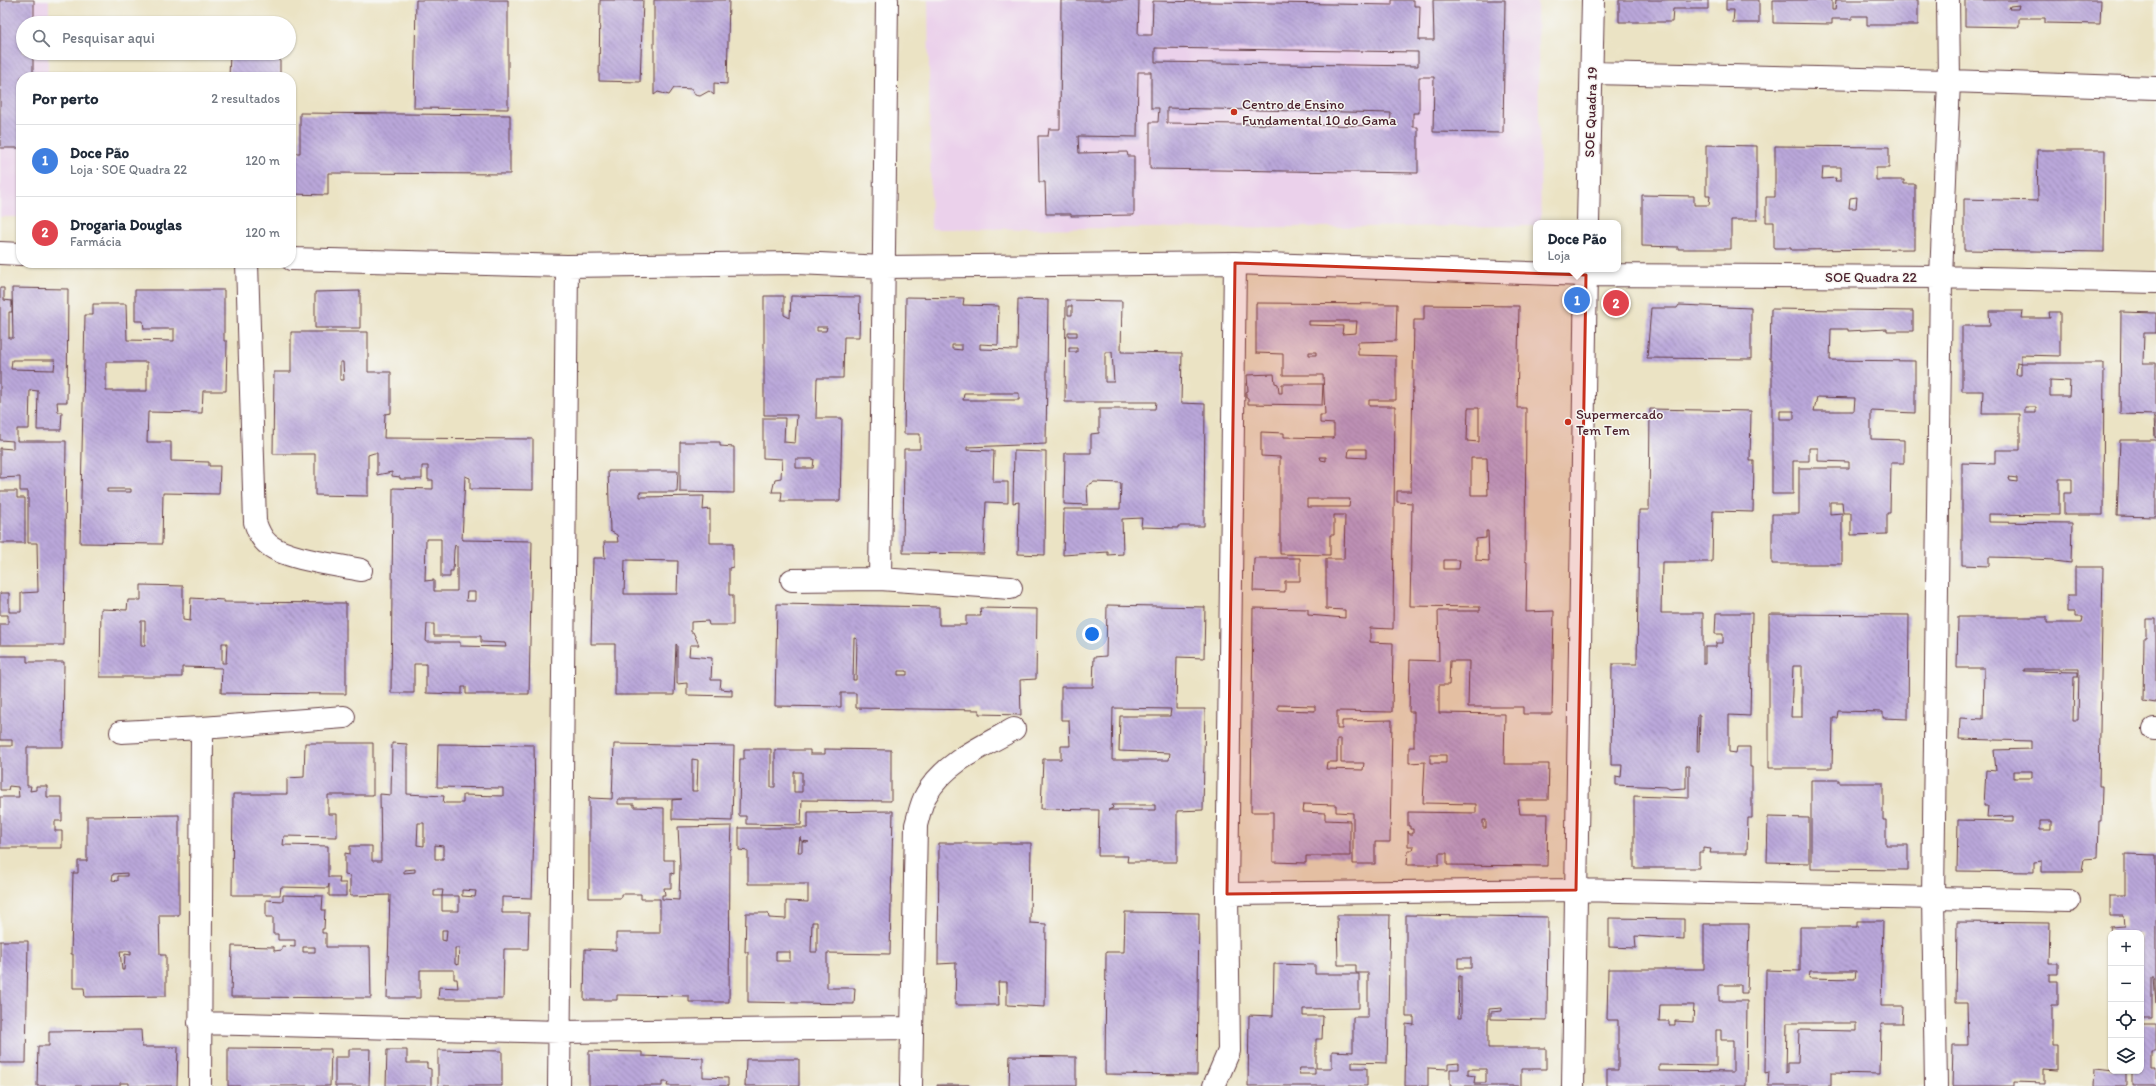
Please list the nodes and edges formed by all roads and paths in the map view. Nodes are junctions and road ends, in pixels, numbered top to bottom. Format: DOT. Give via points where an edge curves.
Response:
graph roads {
  1 [pos="887,0"];
  2 [pos="1593,0"];
  3 [pos="1948,0"];
  4 [pos="1592,73"];
  5 [pos="1949,81"];
  6 [pos="2156,88"];
  7 [pos="1588,220"];
  8 [pos="0,253"];
  9 [pos="16,254"];
  10 [pos="296,259"];
  11 [pos="1235,262"];
  12 [pos="567,266"];
  13 [pos="885,267"];
  14 [pos="247,268"];
  15 [pos="1533,270"];
  16 [pos="1586,272"];
  17 [pos="1941,277"];
  18 [pos="2156,282"];
  19 [pos="361,570"];
  20 [pos="880,579"];
  21 [pos="792,580"];
  22 [pos="1011,588"];
  23 [pos="344,717"];
  24 [pos="202,728"];
  25 [pos="1014,729"];
  26 [pos="121,732"];
  27 [pos="1576,890"];
  28 [pos="1227,894"];
  29 [pos="1933,898"];
  30 [pos="2069,901"];
  31 [pos="199,1023"];
  32 [pos="912,1028"];
  33 [pos="560,1032"];
  34 [pos="200,1086"];
  35 [pos="559,1086"];
  36 [pos="911,1086"];
  37 [pos="1214,1086"];
  38 [pos="1573,1086"];
  39 [pos="1936,1086"];
  1 -- 13 [label="street"];
  2 -- 4 [label="street, SOE Quadra 19"];
  3 -- 5 [label="street"];
  4 -- 5 [label="street"];
  4 -- 7 [label="street, SOE Quadra 19"];
  5 -- 6 [label="street"];
  5 -- 17 [label="street"];
  8 -- 9 [label="street"];
  10 -- 12 [label="street, SOE Quadra 22"];
  11 -- 13 [label="street, SOE Quadra 22"];
  11 -- 15 [label="street, SOE Quadra 22"];
  11 -- 28 [label="street"];
  12 -- 13 [label="street, SOE Quadra 22" via="797,263"];
  12 -- 33 [label="street"];
  13 -- 20 [label="street"];
  14 -- 19 [label="street" via="254,522 260,535 270,546 286,554"];
  16 -- 17 [label="street, SOE Quadra 22"];
  16 -- 27 [label="street"];
  17 -- 18 [label="street, SOE Quadra 22"];
  17 -- 29 [label="street"];
  20 -- 21 [label="street"];
  20 -- 22 [label="street"];
  23 -- 24 [label="street"];
  24 -- 26 [label="street"];
  24 -- 31 [label="street"];
  25 -- 32 [label="street" via="970,752 941,777 926,795 916,824"];
  27 -- 28 [label="street"];
  27 -- 29 [label="street"];
  27 -- 38 [label="street"];
  28 -- 37 [label="street" via="1229,1051"];
  29 -- 30 [label="street"];
  29 -- 39 [label="street"];
  31 -- 33 [label="street"];
  31 -- 34 [label="street"];
  32 -- 33 [label="street"];
  32 -- 36 [label="street"];
  33 -- 35 [label="street"];
}
